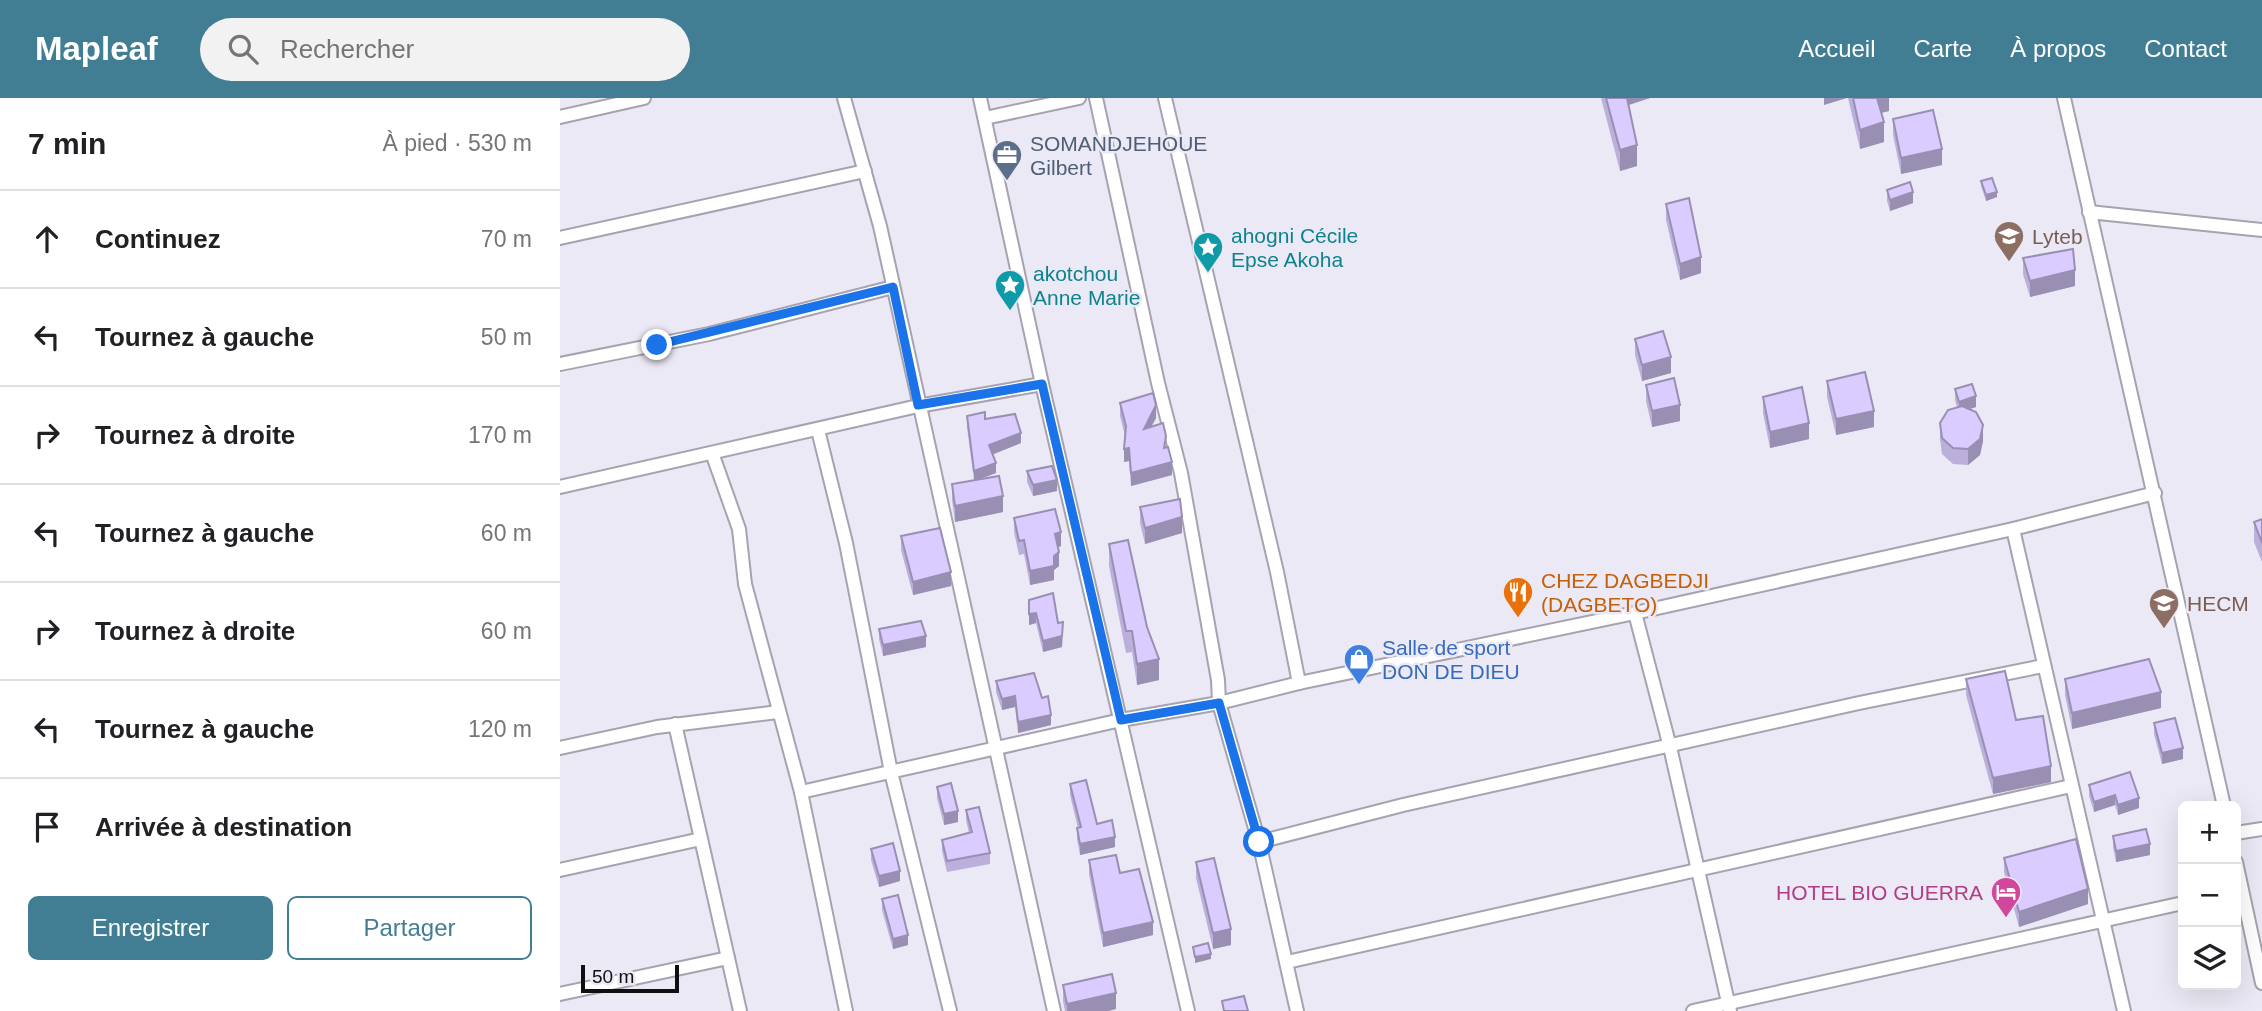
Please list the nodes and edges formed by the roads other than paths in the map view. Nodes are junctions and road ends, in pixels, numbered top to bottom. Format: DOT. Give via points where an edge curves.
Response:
graph roads {
  1 [pos="645,98"];
  2 [pos="844,98"];
  3 [pos="980,98"];
  4 [pos="1079,98"];
  5 [pos="1096,98"];
  6 [pos="1166,98"];
  7 [pos="2064,98"];
  8 [pos="560,117"];
  9 [pos="985,118"];
  10 [pos="865,171"];
  11 [pos="2089,212"];
  12 [pos="2262,230"];
  13 [pos="560,238"];
  14 [pos="893,287"];
  15 [pos="560,364"];
  16 [pos="1042,384"];
  17 [pos="918,405"];
  18 [pos="818,430"];
  19 [pos="712,453"];
  20 [pos="560,487"];
  21 [pos="2155,493"];
  22 [pos="2013,529"];
  23 [pos="1636,613"];
  24 [pos="2043,666"];
  25 [pos="1299,683"];
  26 [pos="1219,703"];
  27 [pos="778,712"];
  28 [pos="1121,720"];
  29 [pos="675,724"];
  30 [pos="1670,747"];
  31 [pos="560,748"];
  32 [pos="995,748"];
  33 [pos="891,772"];
  34 [pos="2071,786"];
  35 [pos="801,792"];
  36 [pos="2223,801"];
  37 [pos="2262,829"];
  38 [pos="2241,832"];
  39 [pos="701,839"];
  40 [pos="1259,842"];
  41 [pos="1696,869"];
  42 [pos="560,870"];
  43 [pos="2241,899"];
  44 [pos="2178,904"];
  45 [pos="2104,919"];
  46 [pos="728,958"];
  47 [pos="1287,962"];
  48 [pos="2262,983"];
  49 [pos="560,994"];
  50 [pos="1729,1007"];
  51 [pos="740,1011"];
  52 [pos="846,1011"];
  53 [pos="950,1011"];
  54 [pos="1054,1011"];
  55 [pos="1188,1011"];
  56 [pos="1297,1011"];
  57 [pos="1693,1011"];
  58 [pos="2124,1011"];
  1 -- 8 [label="street"];
  2 -- 10 [label="street"];
  3 -- 9 [label="street"];
  4 -- 9 [label="street"];
  5 -- 26 [label="street" via="1181,473"];
  6 -- 25 [label="street"];
  7 -- 11 [label="street"];
  9 -- 16 [label="street"];
  10 -- 13 [label="street"];
  10 -- 14 [label="street"];
  11 -- 12 [label="street"];
  11 -- 21 [label="street"];
  14 -- 15 [label="street" via="709,334"];
  14 -- 17 [label="street"];
  16 -- 17 [label="street"];
  16 -- 28 [label="street"];
  17 -- 18 [label="street"];
  17 -- 32 [label="street"];
  18 -- 19 [label="street"];
  18 -- 33 [label="street" via="846,543"];
  19 -- 20 [label="street"];
  19 -- 27 [label="street" via="739,529 745,584"];
  21 -- 22 [label="street"];
  21 -- 36 [label="street"];
  22 -- 23 [label="street"];
  22 -- 24 [label="street"];
  23 -- 25 [label="street"];
  23 -- 30 [label="street"];
  24 -- 30 [label="street"];
  24 -- 34 [label="street"];
  25 -- 26 [label="street"];
  26 -- 28 [label="street"];
  26 -- 40 [label="street"];
  27 -- 29 [label="street"];
  27 -- 35 [label="street"];
  28 -- 32 [label="street"];
  28 -- 55 [label="street"];
  29 -- 31 [label="street"];
  29 -- 39 [label="street"];
  30 -- 40 [label="street" via="1403,805"];
  30 -- 41 [label="street"];
  32 -- 33 [label="street"];
  32 -- 54 [label="street"];
  33 -- 35 [label="street"];
  33 -- 53 [label="street"];
  34 -- 41 [label="street"];
  34 -- 45 [label="street"];
  35 -- 52 [label="street"];
  37 -- 38 [label="street"];
  39 -- 42 [label="street"];
  39 -- 46 [label="street"];
  40 -- 47 [label="street"];
  41 -- 47 [label="street"];
  41 -- 50 [label="street"];
  43 -- 48 [label="street"];
  44 -- 45 [label="street"];
  45 -- 50 [label="street"];
  45 -- 58 [label="street"];
  46 -- 49 [label="street"];
  46 -- 51 [label="street"];
  47 -- 56 [label="street"];
  50 -- 57 [label="street"];
}
